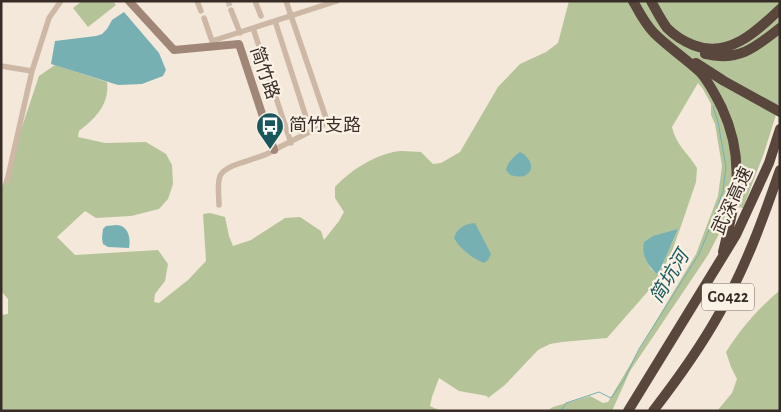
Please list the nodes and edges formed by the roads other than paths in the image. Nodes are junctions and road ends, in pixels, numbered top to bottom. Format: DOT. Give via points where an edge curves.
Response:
graph roads {
  1 [pos="61,1"];
  2 [pos="129,1"];
  3 [pos="197,1"];
  4 [pos="256,1"];
  5 [pos="286,1"];
  6 [pos="337,1"];
  7 [pos="633,1"];
  8 [pos="651,1"];
  9 [pos="780,9"];
  10 [pos="232,10"];
  11 [pos="201,11"];
  12 [pos="292,16"];
  13 [pos="204,18"];
  14 [pos="262,20"];
  15 [pos="275,21"];
  16 [pos="666,26"];
  17 [pos="253,28"];
  18 [pos="780,28"];
  19 [pos="240,33"];
  20 [pos="678,52"];
  21 [pos="1,66"];
  22 [pos="32,71"];
  23 [pos="780,112"];
  24 [pos="324,125"];
  25 [pos="780,129"];
  26 [pos="291,143"];
  27 [pos="274,150"];
  28 [pos="780,170"];
  29 [pos="7,181"];
  30 [pos="780,182"];
  31 [pos="768,203"];
  32 [pos="219,205"];
  33 [pos="720,263"];
  34 [pos="628,411"];
  35 [pos="653,411"];
  1 -- 22 [label="street" via="49,18"];
  2 -- 27 [label="street, 简竹路" via="174,50 239,44"];
  3 -- 11 [label="street"];
  4 -- 14 [label="street"];
  5 -- 12 [label="street"];
  6 -- 12 [label="street"];
  7 -- 20 [label="highway" via="653,32"];
  8 -- 16 [label="highway"];
  9 -- 16 [label="highway" via="745,39 715,50 684,41"];
  10 -- 19 [label="street"];
  12 -- 15 [label="street"];
  12 -- 24 [label="street" via="326,118"];
  13 -- 19 [label="street" via="212,41"];
  14 -- 15 [label="street"];
  14 -- 17 [label="street"];
  15 -- 24 [label="street" via="306,117"];
  16 -- 18 [label="highway" via="690,49 725,58 747,52"];
  17 -- 19 [label="street"];
  17 -- 26 [label="street"];
  20 -- 23 [label="highway"];
  20 -- 33 [label="highway" via="702,74 716,95 734,143 738,169 736,194"];
  21 -- 22 [label="street"];
  22 -- 29 [label="street"];
  24 -- 26 [label="street"];
  25 -- 33 [label="highway, 武深高速 / G0422" via="736,235"];
  26 -- 27 [label="street"];
  27 -- 32 [label="street" via="229,168 221,175"];
  28 -- 31 [label="highway, 武深高速 / G0422"];
  30 -- 31 [label="highway"];
  31 -- 35 [label="highway, 武深高速 / G0422" via="747,259 720,312"];
  33 -- 34 [label="highway, 武深高速 / G0422"];
}
